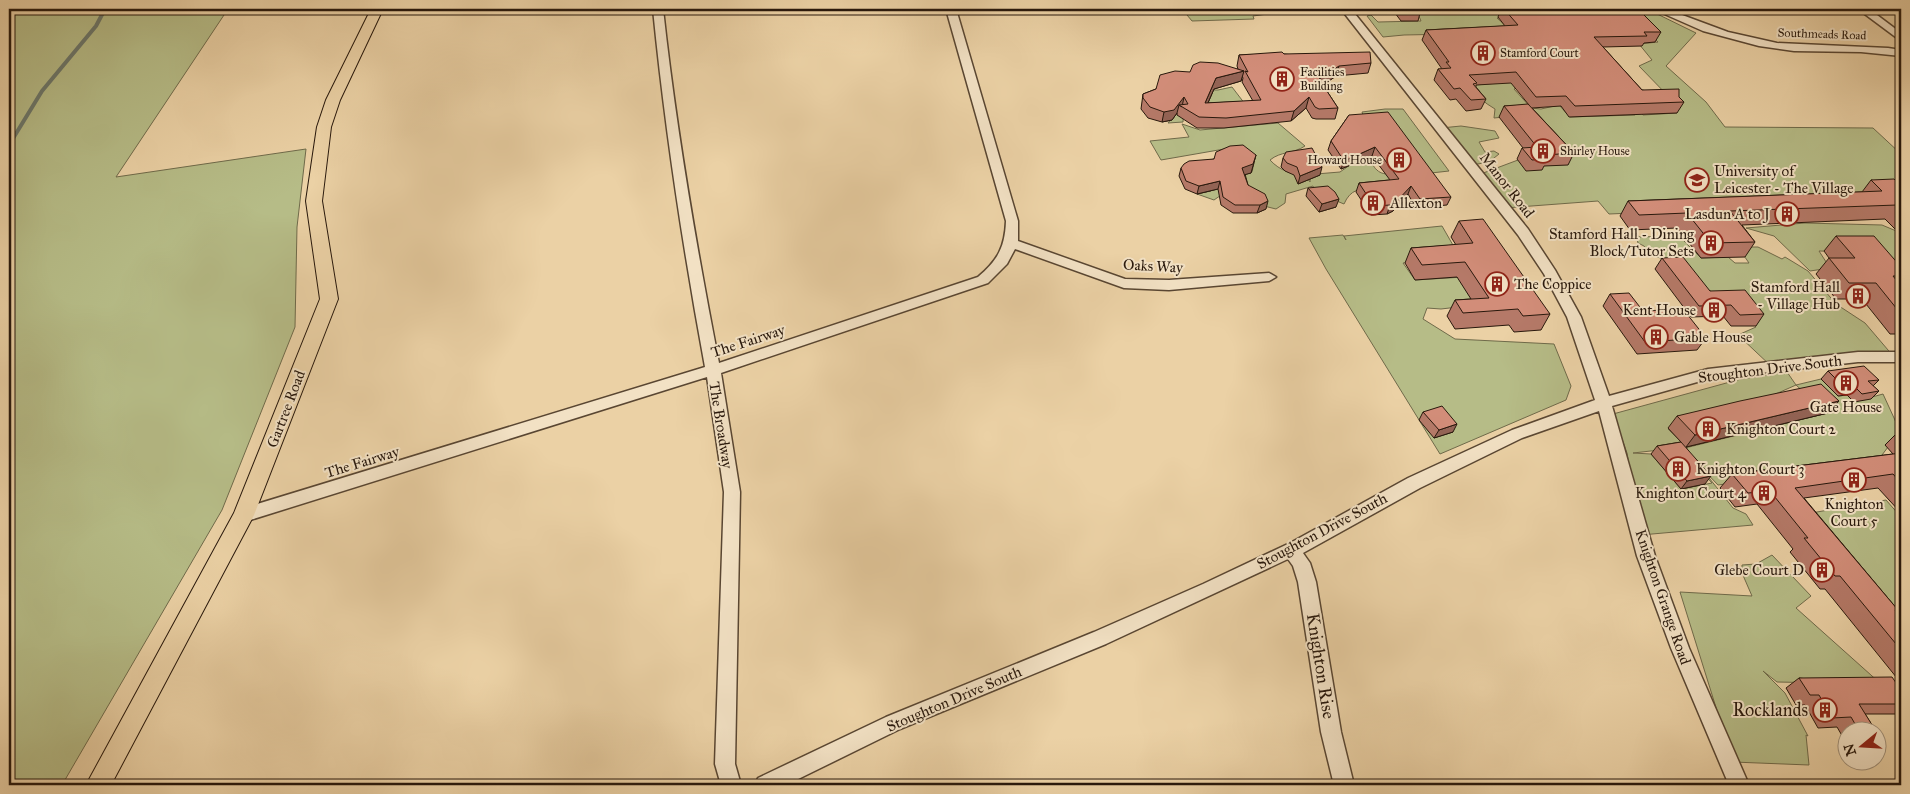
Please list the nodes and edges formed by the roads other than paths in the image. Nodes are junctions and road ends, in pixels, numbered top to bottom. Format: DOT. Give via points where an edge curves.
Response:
graph roads {
  1 [pos="377,9"];
  2 [pos="658,9"];
  3 [pos="951,9"];
  4 [pos="1346,9"];
  5 [pos="1658,9"];
  6 [pos="1864,9"];
  7 [pos="1901,38"];
  8 [pos="1901,53"];
  9 [pos="1013,244"];
  10 [pos="1269,277"];
  11 [pos="1901,357"];
  12 [pos="713,370"];
  13 [pos="1604,403"];
  14 [pos="244,515"];
  15 [pos="1291,550"];
  16 [pos="98,785"];
  17 [pos="731,785"];
  18 [pos="765,785"];
  19 [pos="1344,785"];
  20 [pos="1739,785"];
  1 -- 14 [label="main road, Gartree Road" via="333,100 324,127 314,202 329,299"];
  2 -- 12 [label="street, The Broadway" via="688,238"];
  3 -- 9 [label="street" via="1012,222"];
  4 -- 13 [label="street, Manor Road" via="1523,232 1550,273 1574,317"];
  5 -- 8 [label="street, Southmeads Road" via="1722,33 1766,44 1794,48 1866,48"];
  6 -- 7 [label="street"];
  9 -- 10 [label="street, Oaks Way" via="1124,283 1169,285"];
  9 -- 12 [label="street, The Fairway" via="998,267 983,280"];
  11 -- 13 [label="street, Stoughton Drive South" via="1858,357 1708,374"];
  12 -- 14 [label="street, The Fairway"];
  12 -- 17 [label="street, The Broadway" via="732,492 725,764"];
  13 -- 15 [label="street, Stoughton Drive South" via="1508,438 1414,483"];
  13 -- 20 [label="street, Knighton Grange Road" via="1646,556 1680,648"];
  14 -- 16 [label="main road, Gartree Road"];
  15 -- 18 [label="street, Stoughton Drive South" via="1100,638 894,723"];
  15 -- 19 [label="street, Knighton Rise" via="1301,563 1308,582 1332,732"];
}
